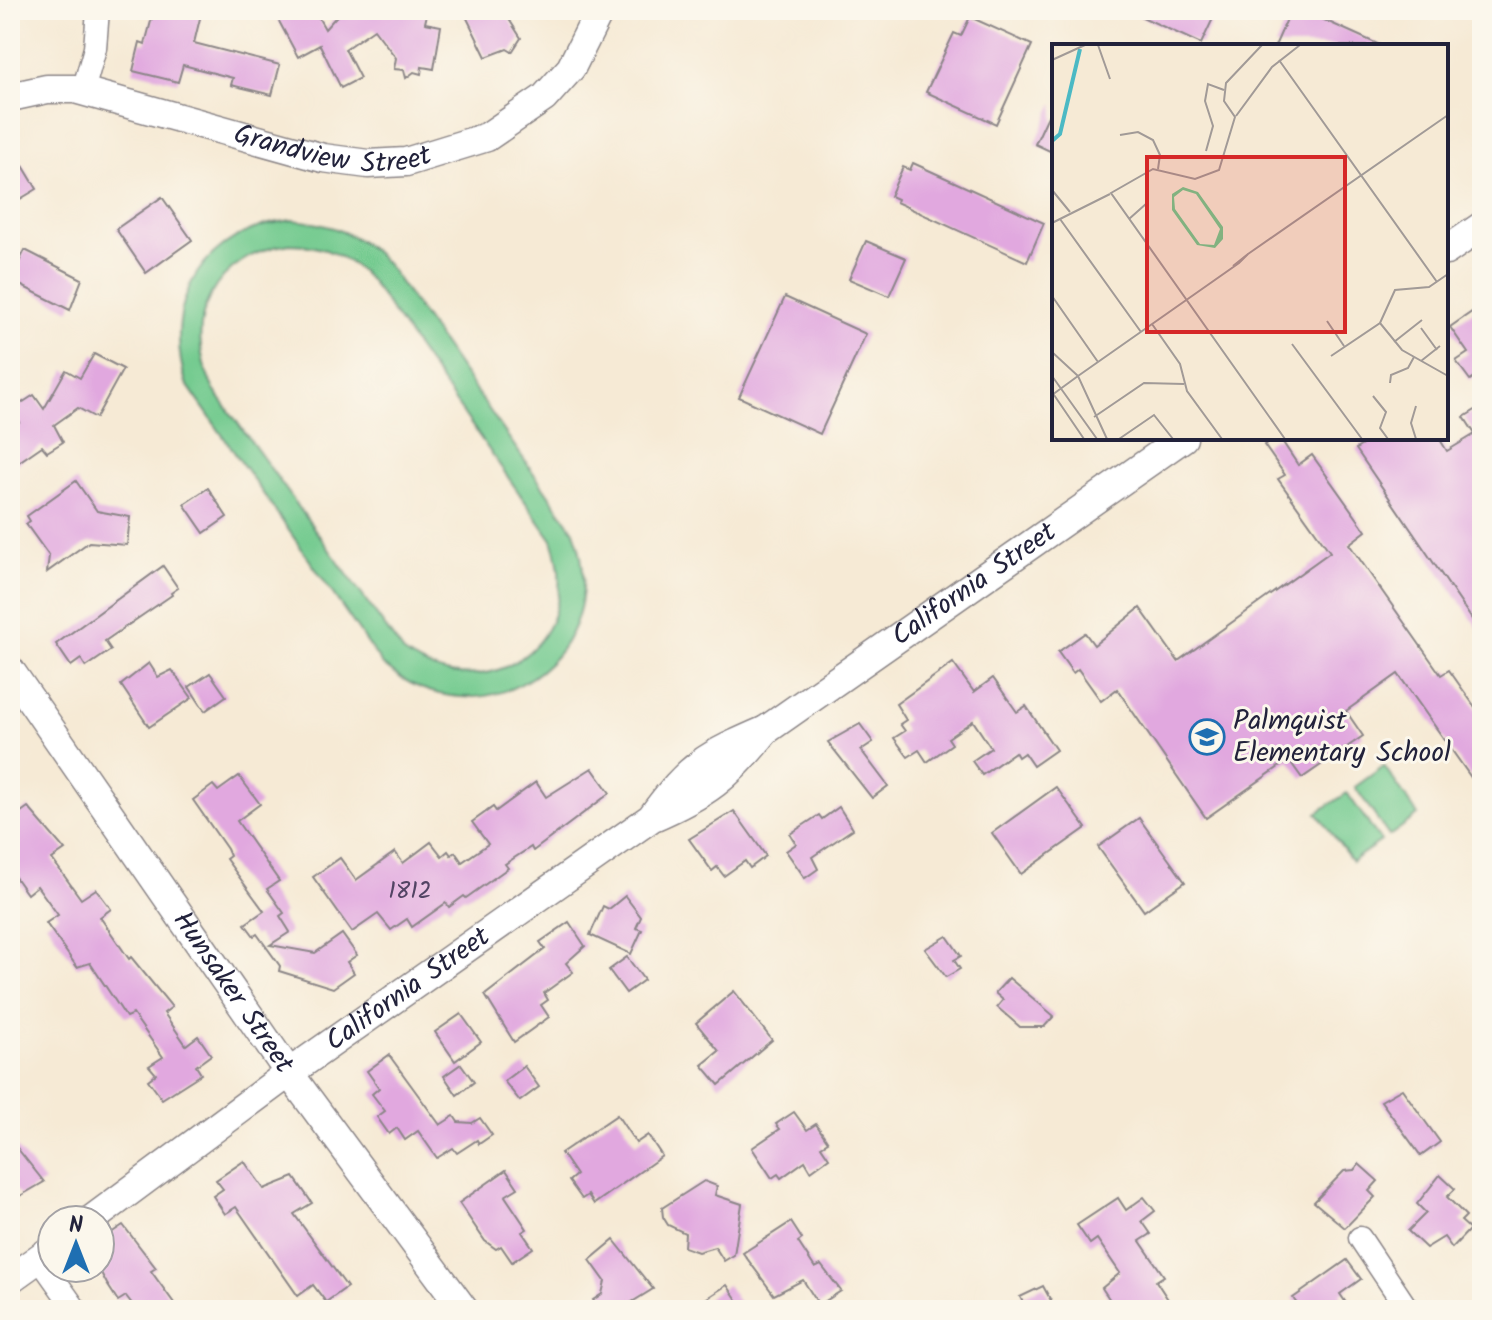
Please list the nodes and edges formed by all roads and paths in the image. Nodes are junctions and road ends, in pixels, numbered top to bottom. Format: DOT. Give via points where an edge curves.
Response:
graph roads {
  1 [pos="98,10"];
  2 [pos="600,10"];
  3 [pos="83,91"];
  4 [pos="10,97"];
  5 [pos="1482,226"];
  6 [pos="1448,250"];
  7 [pos="1180,440"];
  8 [pos="10,670"];
  9 [pos="289,1073"];
  10 [pos="113,1204"];
  11 [pos="1360,1238"];
  12 [pos="36,1260"];
  13 [pos="10,1279"];
  14 [pos="62,1284"];
  15 [pos="76,1310"];
  16 [pos="464,1310"];
  17 [pos="1408,1310"];
  1 -- 3 [label="street"];
  2 -- 3 [label="main road, Grandview Street" via="571,68 544,98 487,137 406,162 323,158"];
  3 -- 4 [label="main road, Grandview Street" via="47,89"];
  5 -- 6 [label="main road"];
  7 -- 9 [label="main road, California Street" via="766,730 734,770 697,798 651,818"];
  8 -- 9 [label="main road, Hunsaker Street"];
  9 -- 10 [label="main road, California Street"];
  9 -- 16 [label="main road, Hunsaker Street"];
  11 -- 17 [label="street"];
  12 -- 13 [label="main road"];
  14 -- 15 [label="street"];
}
